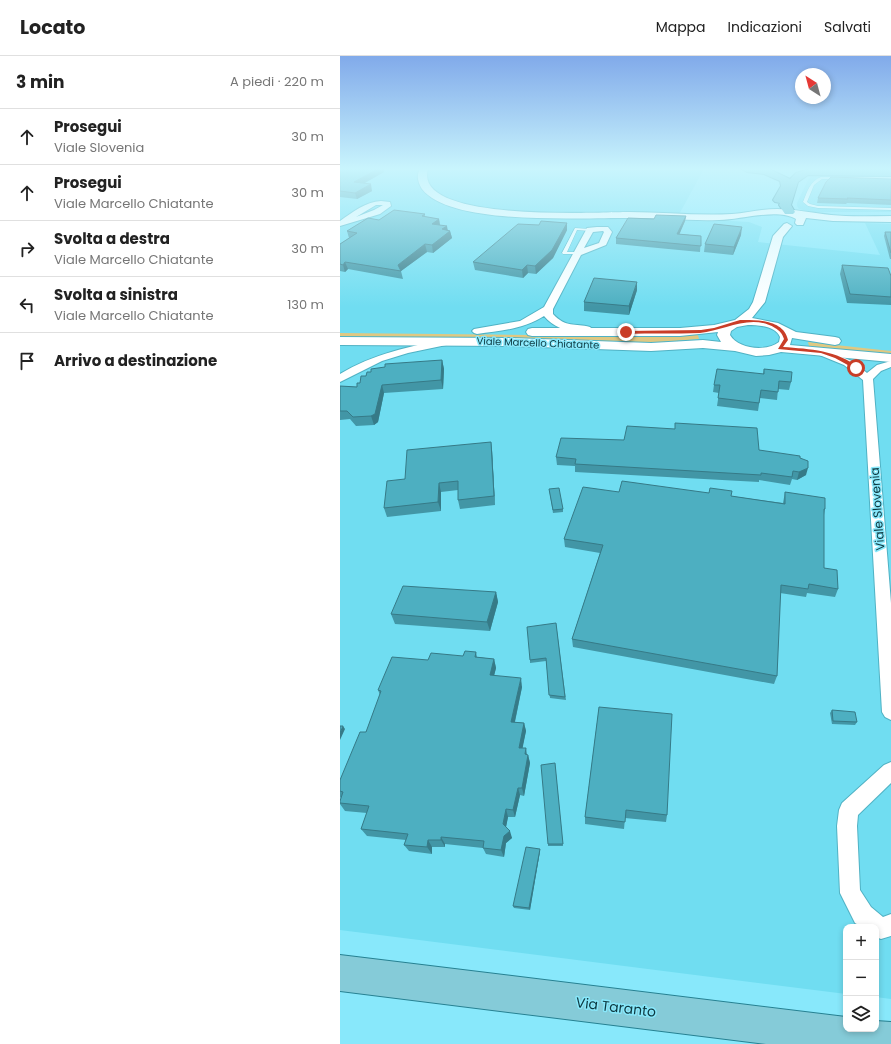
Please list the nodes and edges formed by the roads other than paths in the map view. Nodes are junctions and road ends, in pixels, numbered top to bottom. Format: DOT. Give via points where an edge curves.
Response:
graph roads {
  1 [pos="354,215"];
  2 [pos="367,215"];
  3 [pos="605,215"];
  4 [pos="773,215"];
  5 [pos="787,215"];
  6 [pos="796,215"];
  7 [pos="809,215"];
  8 [pos="833,218"];
  9 [pos="891,219"];
  10 [pos="770,222"];
  11 [pos="341,223"];
  12 [pos="800,223"];
  13 [pos="590,230"];
  14 [pos="578,253"];
  15 [pos="759,302"];
  16 [pos="548,309"];
  17 [pos="735,323"];
  18 [pos="777,328"];
  19 [pos="340,330"];
  20 [pos="477,331"];
  21 [pos="626,332"];
  22 [pos="340,341"];
  23 [pos="453,342"];
  24 [pos="735,347"];
  25 [pos="891,347"];
  26 [pos="780,348"];
  27 [pos="821,352"];
  28 [pos="891,358"];
  29 [pos="891,364"];
  30 [pos="340,379"];
  31 [pos="868,379"];
  32 [pos="891,712"];
  33 [pos="891,771"];
  34 [pos="891,925"];
  35 [pos="340,973"];
  36 [pos="891,1041"];
  1 -- 11 [label="street"];
  2 -- 11 [label="street"];
  3 -- 10 [label="street" via="732,217"];
  4 -- 10 [label="highway"];
  5 -- 10 [label="street"];
  6 -- 12 [label="street" via="801,218"];
  7 -- 8 [label="street"];
  8 -- 9 [label="street"];
  8 -- 12 [label="street"];
  10 -- 12 [label="street" via="787,226"];
  10 -- 15 [label="street"];
  13 -- 14 [label="street"];
  13 -- 14 [label="lane" via="576,229 564,252"];
  13 -- 14 [label="street" via="597,228 608,232 602,245"];
  14 -- 16 [label="street"];
  15 -- 17 [label="street" via="753,311"];
  15 -- 18 [label="street" via="765,319"];
  16 -- 20 [label="street" via="540,316 514,326"];
  16 -- 21 [label="street" via="548,316 560,326"];
  17 -- 18 [label="street, Viale Marcello Chiatante" via="757,321"];
  17 -- 21 [label="street, Viale Marcello Chiatante" via="701,331"];
  17 -- 24 [label="street" via="724,333 724,338"];
  18 -- 25 [label="street, Viale Marcello Chiatante" via="803,337"];
  18 -- 26 [label="street" via="785,335 786,340"];
  19 -- 20 [label="street, Viale Marcello Chiatante"];
  20 -- 21 [label="street, Viale Marcello Chiatante"];
  22 -- 23 [label="street, Viale Marcello Chiatante"];
  23 -- 24 [label="street, Viale Marcello Chiatante" via="651,347 703,344"];
  23 -- 30 [label="street" via="404,350 385,356"];
  24 -- 26 [label="street, Viale Marcello Chiatante" via="758,352"];
  26 -- 27 [label="street, Viale Marcello Chiatante"];
  27 -- 28 [label="street, Viale Marcello Chiatante"];
  27 -- 31 [label="street" via="848,363"];
  29 -- 31 [label="street" via="880,366"];
  31 -- 32 [label="street, Viale Slovenia"];
  33 -- 34 [label="street" via="849,810 847,826 850,893 863,915 881,928"];
  35 -- 36 [label="main road, Via Taranto"];
}
